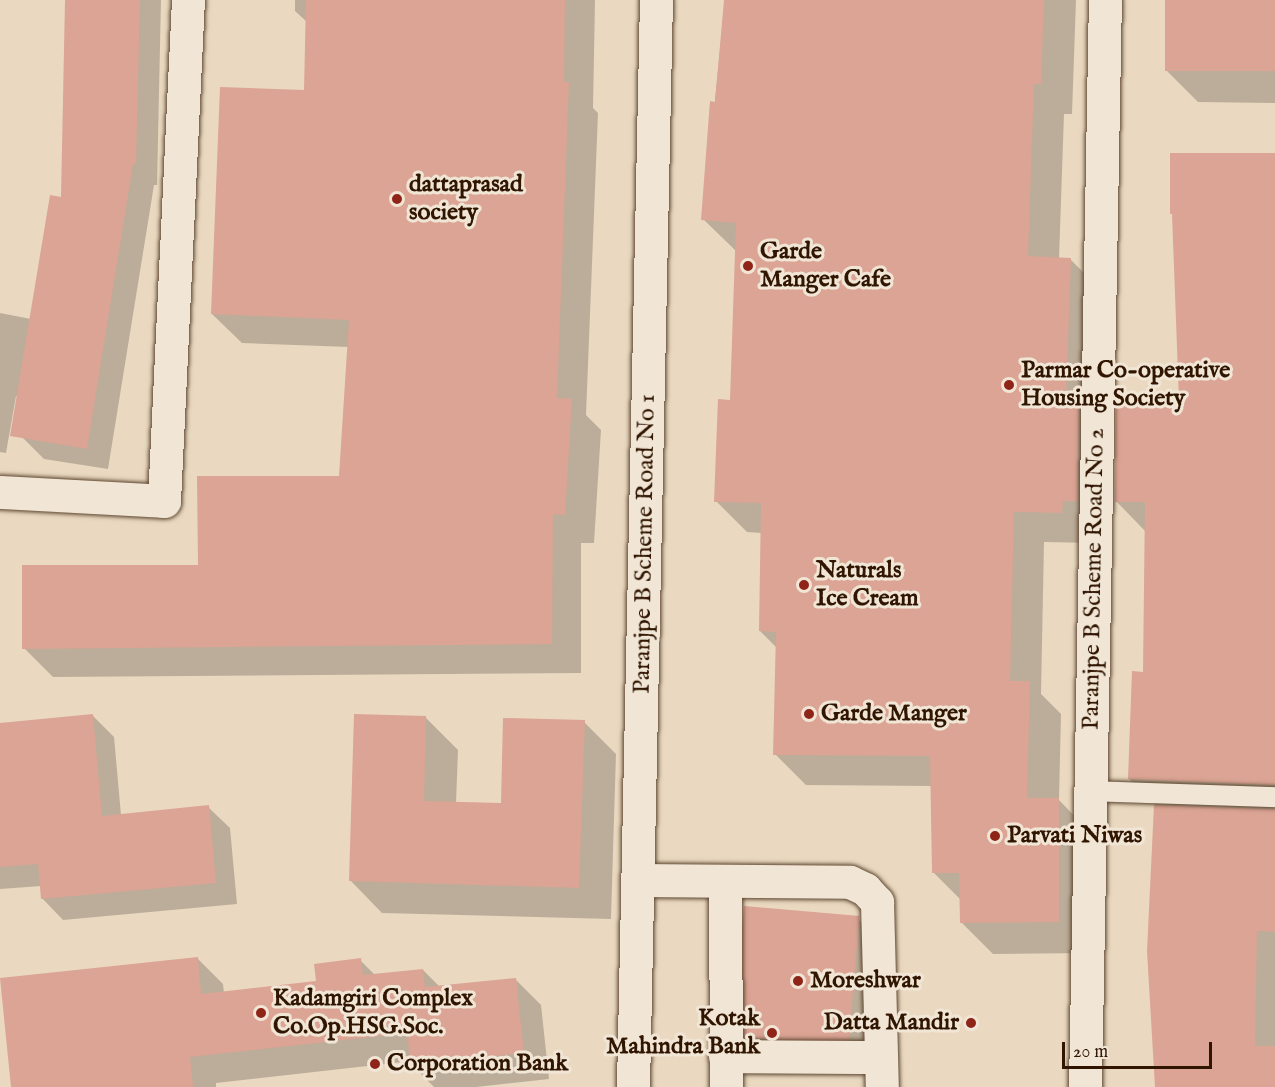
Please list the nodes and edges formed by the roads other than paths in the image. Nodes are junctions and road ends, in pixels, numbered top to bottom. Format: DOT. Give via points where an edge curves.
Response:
graph roads {
  1 [pos="188,0"];
  2 [pos="656,0"];
  3 [pos="1105,0"];
  4 [pos="0,492"];
  5 [pos="1090,791"];
  6 [pos="1275,797"];
  7 [pos="638,880"];
  8 [pos="725,881"];
  9 [pos="726,1071"];
  10 [pos="881,1072"];
  11 [pos="633,1087"];
  12 [pos="1085,1087"];
  1 -- 4 [label="street" via="164,501"];
  2 -- 7 [label="street, Paranjpe B Scheme Road No 1"];
  3 -- 5 [label="street, Paranjpe B Scheme Road No 2"];
  5 -- 6 [label="lane"];
  5 -- 12 [label="street, Paranjpe B Scheme Road No 2"];
  7 -- 8 [label="street"];
  7 -- 11 [label="street, Paranjpe B Scheme Road No 1"];
  8 -- 9 [label="street"];
  8 -- 10 [label="street" via="850,882 865,889 877,902"];
  9 -- 10 [label="street"];
}
